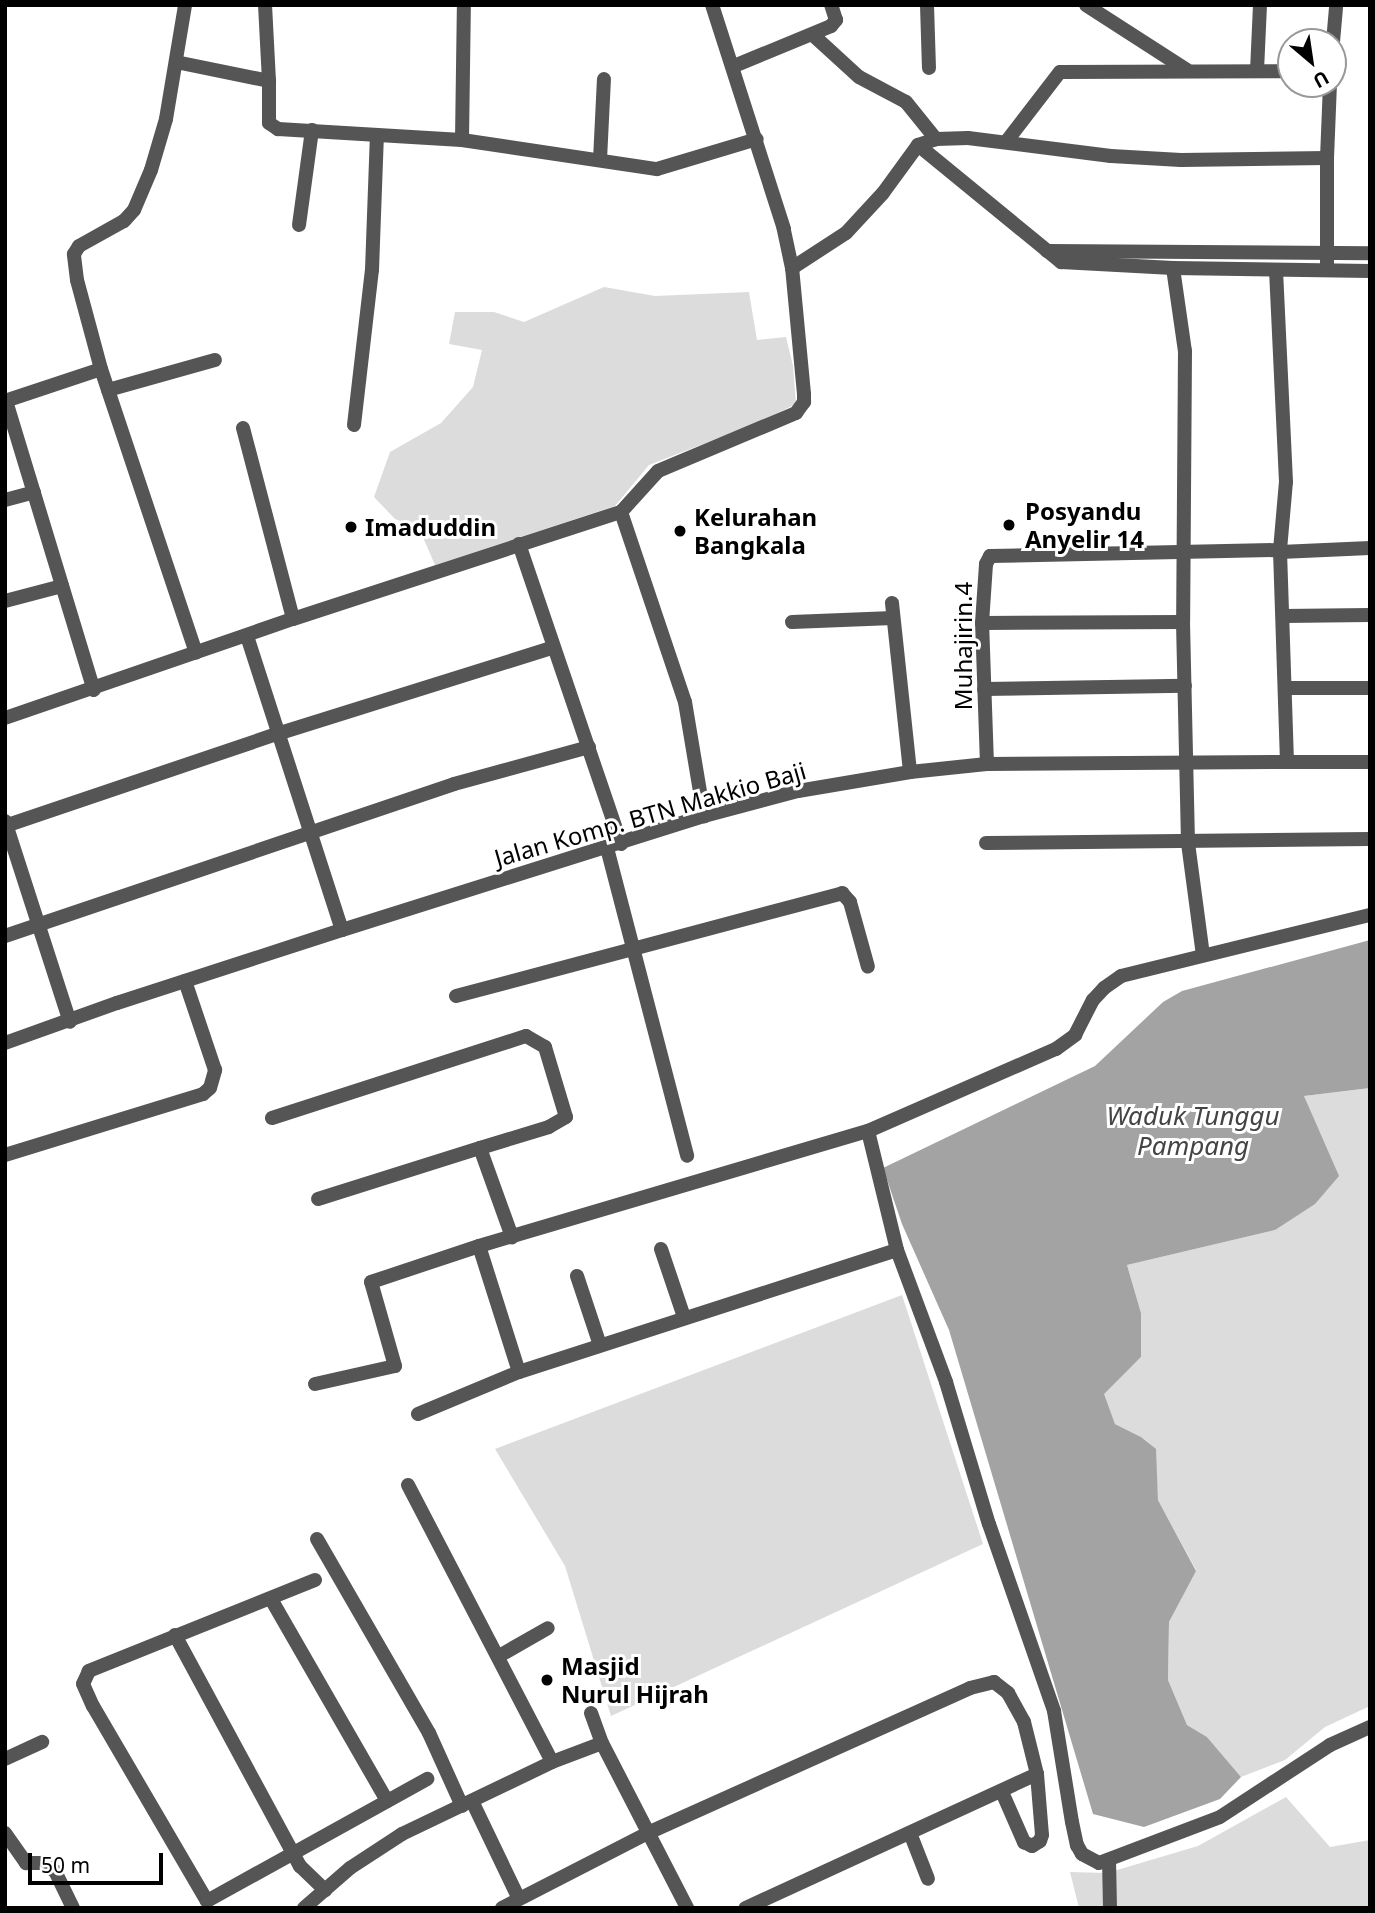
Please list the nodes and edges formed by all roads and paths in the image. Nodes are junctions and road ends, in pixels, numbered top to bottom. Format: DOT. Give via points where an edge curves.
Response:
graph roads {
  1 [pos="185,5"];
  2 [pos="265,5"];
  3 [pos="464,5"];
  4 [pos="712,5"];
  5 [pos="831,5"];
  6 [pos="927,5"];
  7 [pos="1086,5"];
  8 [pos="1260,5"];
  9 [pos="1336,5"];
  10 [pos="1334,28"];
  11 [pos="813,35"];
  12 [pos="176,62"];
  13 [pos="734,66"];
  14 [pos="929,68"];
  15 [pos="1188,71"];
  16 [pos="1257,71"];
  17 [pos="1277,71"];
  18 [pos="604,79"];
  19 [pos="269,80"];
  20 [pos="1329,98"];
  21 [pos="312,130"];
  22 [pos="377,135"];
  23 [pos="757,139"];
  24 [pos="936,139"];
  25 [pos="462,140"];
  26 [pos="1006,142"];
  27 [pos="918,145"];
  28 [pos="1327,158"];
  29 [pos="600,160"];
  30 [pos="299,225"];
  31 [pos="1047,251"];
  32 [pos="1328,252"];
  33 [pos="1370,253"];
  34 [pos="792,268"];
  35 [pos="1173,268"];
  36 [pos="1328,270"];
  37 [pos="1276,271"];
  38 [pos="1370,271"];
  39 [pos="215,360"];
  40 [pos="101,369"];
  41 [pos="108,390"];
  42 [pos="6,401"];
  43 [pos="354,425"];
  44 [pos="243,428"];
  45 [pos="33,492"];
  46 [pos="5,500"];
  47 [pos="621,512"];
  48 [pos="519,544"];
  49 [pos="1370,548"];
  50 [pos="1185,551"];
  51 [pos="1280,551"];
  52 [pos="62,586"];
  53 [pos="5,601"];
  54 [pos="1370,615"];
  55 [pos="1283,616"];
  56 [pos="293,619"];
  57 [pos="792,622"];
  58 [pos="1184,622"];
  59 [pos="982,623"];
  60 [pos="247,636"];
  61 [pos="554,647"];
  62 [pos="196,653"];
  63 [pos="1185,686"];
  64 [pos="1287,688"];
  65 [pos="1370,688"];
  66 [pos="984,689"];
  67 [pos="94,690"];
  68 [pos="5,718"];
  69 [pos="277,734"];
  70 [pos="590,747"];
  71 [pos="1188,762"];
  72 [pos="1287,762"];
  73 [pos="1370,762"];
  74 [pos="987,764"];
  75 [pos="910,772"];
  76 [pos="704,817"];
  77 [pos="6,824"];
  78 [pos="311,834"];
  79 [pos="1370,839"];
  80 [pos="986,843"];
  81 [pos="1188,843"];
  82 [pos="614,846"];
  83 [pos="1370,915"];
  84 [pos="38,926"];
  85 [pos="342,930"];
  86 [pos="5,936"];
  87 [pos="634,949"];
  88 [pos="1203,955"];
  89 [pos="868,967"];
  90 [pos="185,981"];
  91 [pos="456,996"];
  92 [pos="70,1022"];
  93 [pos="5,1043"];
  94 [pos="272,1118"];
  95 [pos="868,1131"];
  96 [pos="481,1148"];
  97 [pos="5,1155"];
  98 [pos="687,1156"];
  99 [pos="318,1199"];
  100 [pos="512,1237"];
  101 [pos="479,1246"];
  102 [pos="661,1250"];
  103 [pos="897,1250"];
  104 [pos="577,1276"];
  105 [pos="684,1317"];
  106 [pos="600,1345"];
  107 [pos="519,1371"];
  108 [pos="315,1384"];
  109 [pos="418,1415"];
  110 [pos="408,1485"];
  111 [pos="317,1539"];
  112 [pos="315,1580"];
  113 [pos="271,1598"];
  114 [pos="548,1628"];
  115 [pos="175,1635"];
  116 [pos="499,1656"];
  117 [pos="591,1713"];
  118 [pos="1370,1727"];
  119 [pos="600,1738"];
  120 [pos="42,1742"];
  121 [pos="550,1758"];
  122 [pos="5,1759"];
  123 [pos="1037,1774"];
  124 [pos="428,1779"];
  125 [pos="1002,1792"];
  126 [pos="387,1801"];
  127 [pos="464,1802"];
  128 [pos="650,1832"];
  129 [pos="5,1833"];
  130 [pos="910,1833"];
  131 [pos="293,1852"];
  132 [pos="1109,1860"];
  133 [pos="928,1880"];
  134 [pos="321,1886"];
  135 [pos="518,1897"];
  136 [pos="73,1908"];
  137 [pos="304,1908"];
  138 [pos="502,1908"];
  139 [pos="687,1908"];
  140 [pos="745,1908"];
  141 [pos="1111,1908"];
  1 -- 12 [label="street"];
  2 -- 19 [label="street"];
  3 -- 25 [label="street"];
  4 -- 13 [label="street"];
  5 -- 11 [label="street" via="835,24"];
  6 -- 14 [label="street"];
  7 -- 15 [label="street"];
  8 -- 16 [label="street"];
  9 -- 10 [label="street"];
  11 -- 13 [label="street"];
  11 -- 24 [label="street" via="859,77 906,102"];
  12 -- 19 [label="street"];
  12 -- 40 [label="street" via="159,143 134,210 74,254"];
  13 -- 23 [label="street"];
  15 -- 16 [label="street"];
  15 -- 26 [label="street" via="1060,72"];
  16 -- 17 [label="street"];
  18 -- 29 [label="street"];
  19 -- 21 [label="street" via="272,127"];
  20 -- 28 [label="street"];
  21 -- 22 [label="street"];
  21 -- 30 [label="street"];
  22 -- 25 [label="street"];
  22 -- 43 [label="street" via="372,270"];
  23 -- 29 [label="street" via="657,169"];
  23 -- 34 [label="street"];
  24 -- 26 [label="street"];
  24 -- 27 [label="street"];
  25 -- 29 [label="street"];
  26 -- 28 [label="street" via="1181,160"];
  27 -- 31 [label="street"];
  27 -- 34 [label="street" via="846,233"];
  28 -- 32 [label="street"];
  31 -- 32 [label="street"];
  31 -- 35 [label="street" via="1061,262"];
  32 -- 33 [label="street"];
  32 -- 36 [label="street"];
  34 -- 47 [label="street" via="804,394 800,408 788,418 658,471"];
  35 -- 37 [label="street"];
  35 -- 50 [label="street" via="1185,351"];
  36 -- 37 [label="street"];
  36 -- 38 [label="street"];
  37 -- 51 [label="street" via="1286,482"];
  39 -- 41 [label="street"];
  40 -- 41 [label="street"];
  40 -- 42 [label="street"];
  41 -- 62 [label="street"];
  42 -- 45 [label="street"];
  44 -- 56 [label="street"];
  45 -- 46 [label="street"];
  45 -- 52 [label="street"];
  47 -- 48 [label="street"];
  47 -- 76 [label="street" via="685,702"];
  48 -- 56 [label="street"];
  48 -- 61 [label="street"];
  49 -- 51 [label="street"];
  50 -- 51 [label="street"];
  50 -- 58 [label="street"];
  50 -- 59 [label="street, Muhajirin.4" via="993,554 986,564"];
  51 -- 55 [label="street"];
  52 -- 53 [label="street"];
  52 -- 67 [label="street"];
  54 -- 55 [label="street"];
  55 -- 64 [label="street"];
  56 -- 60 [label="street"];
  57 -- 75 [label="street" via="892,610"];
  58 -- 59 [label="street"];
  58 -- 63 [label="street"];
  59 -- 66 [label="street, Muhajirin.4"];
  60 -- 62 [label="street"];
  60 -- 69 [label="street"];
  61 -- 69 [label="street"];
  61 -- 70 [label="street"];
  62 -- 67 [label="street"];
  63 -- 66 [label="street"];
  63 -- 71 [label="street"];
  64 -- 65 [label="street"];
  64 -- 72 [label="street"];
  66 -- 74 [label="street, Muhajirin.4"];
  67 -- 68 [label="street"];
  69 -- 77 [label="street"];
  69 -- 78 [label="street"];
  70 -- 78 [label="street" via="454,784"];
  70 -- 82 [label="street"];
  71 -- 72 [label="street, Jalan Komp. BTN Makkio Baji"];
  71 -- 74 [label="street, Jalan Komp. BTN Makkio Baji"];
  71 -- 81 [label="street"];
  72 -- 73 [label="street, Jalan Komp. BTN Makkio Baji"];
  74 -- 75 [label="street, Jalan Komp. BTN Makkio Baji"];
  75 -- 76 [label="street, Jalan Komp. BTN Makkio Baji" via="797,791"];
  76 -- 82 [label="street, Jalan Komp. BTN Makkio Baji"];
  77 -- 84 [label="street"];
  78 -- 84 [label="street"];
  78 -- 85 [label="street"];
  79 -- 81 [label="street"];
  80 -- 81 [label="street"];
  81 -- 88 [label="street"];
  82 -- 85 [label="street, Jalan Komp. BTN Makkio Baji"];
  82 -- 87 [label="street"];
  83 -- 88 [label="street"];
  84 -- 86 [label="street"];
  84 -- 92 [label="street"];
  85 -- 90 [label="street, Jalan Komp. BTN Makkio Baji"];
  87 -- 89 [label="street" via="842,893 850,902"];
  87 -- 91 [label="street"];
  87 -- 98 [label="street"];
  88 -- 95 [label="street" via="1121,976 1098,994 1075,1035 1056,1049"];
  90 -- 92 [label="street, Jalan Komp. BTN Makkio Baji"];
  90 -- 97 [label="street" via="215,1070 210,1088 203,1094"];
  92 -- 93 [label="street, Jalan Komp. BTN Makkio Baji"];
  94 -- 96 [label="street" via="526,1036 545,1047 566,1117 549,1127"];
  95 -- 100 [label="street"];
  95 -- 103 [label="street"];
  96 -- 99 [label="street"];
  96 -- 100 [label="street"];
  100 -- 101 [label="street"];
  101 -- 107 [label="street"];
  101 -- 108 [label="street" via="371,1282 395,1366"];
  102 -- 105 [label="street"];
  103 -- 105 [label="street"];
  103 -- 132 [label="street" via="946,1382 1054,1712 1077,1845 1092,1862"];
  104 -- 106 [label="street"];
  105 -- 106 [label="street"];
  106 -- 107 [label="street"];
  107 -- 109 [label="street"];
  110 -- 116 [label="street"];
  111 -- 127 [label="street"];
  112 -- 113 [label="street"];
  113 -- 115 [label="street"];
  113 -- 126 [label="street"];
  114 -- 116 [label="street"];
  115 -- 131 [label="street"];
  115 -- 131 [label="street" via="86,1674 83,1684 93,1706 205,1900"];
  116 -- 121 [label="street"];
  117 -- 119 [label="street"];
  118 -- 132 [label="street" via="1330,1745 1220,1818"];
  119 -- 121 [label="street"];
  119 -- 128 [label="street"];
  120 -- 122 [label="street"];
  121 -- 127 [label="street"];
  123 -- 125 [label="street"];
  123 -- 125 [label="street" via="1042,1835 1031,1846 1024,1842"];
  123 -- 128 [label="street" via="1024,1722 1008,1693 994,1682 970,1688"];
  124 -- 126 [label="street"];
  125 -- 130 [label="street"];
  126 -- 131 [label="street"];
  127 -- 134 [label="street" via="391,1840"];
  127 -- 135 [label="street"];
  128 -- 135 [label="street"];
  128 -- 139 [label="street"];
  129 -- 136 [label="street" via="26,1863 43,1863 55,1871"];
  130 -- 133 [label="street"];
  130 -- 140 [label="street"];
  131 -- 134 [label="street"];
  132 -- 141 [label="street"];
  134 -- 137 [label="street"];
  135 -- 138 [label="street"];
}
